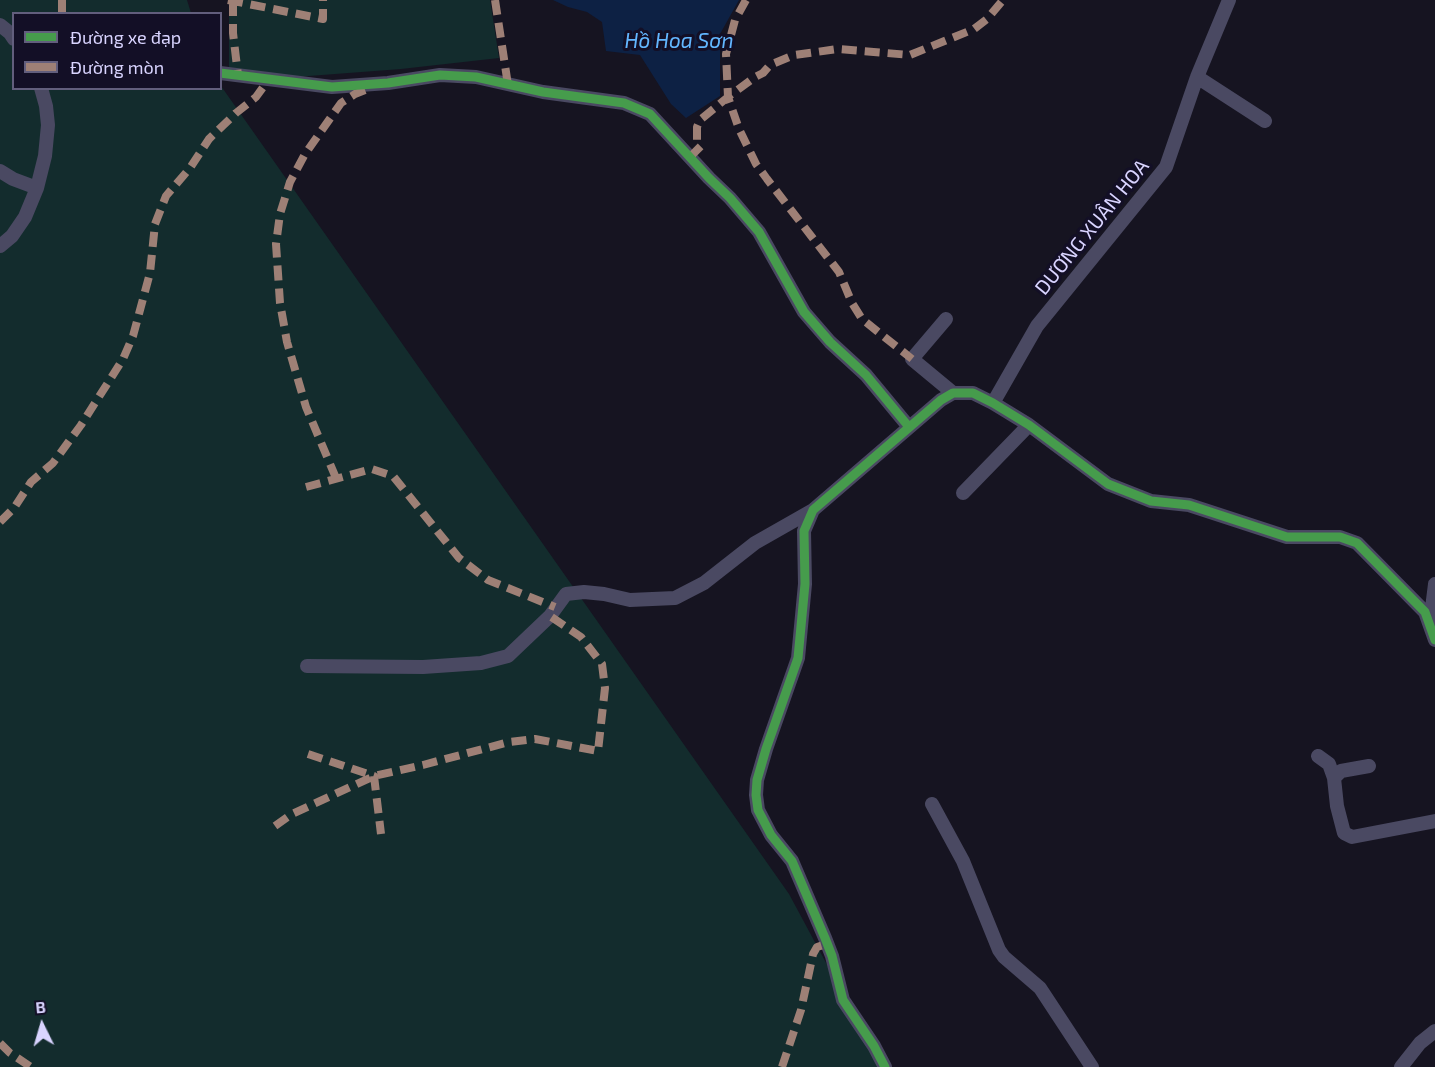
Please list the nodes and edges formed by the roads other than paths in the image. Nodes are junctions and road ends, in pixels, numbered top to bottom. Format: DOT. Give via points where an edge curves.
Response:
graph roads {
  1 [pos="1229,0"];
  2 [pos="0,25"];
  3 [pos="12,36"];
  4 [pos="222,73"];
  5 [pos="1197,77"];
  6 [pos="41,90"];
  7 [pos="1264,120"];
  8 [pos="0,171"];
  9 [pos="37,188"];
  10 [pos="0,246"];
  11 [pos="945,319"];
  12 [pos="953,393"];
  13 [pos="993,403"];
  14 [pos="1029,425"];
  15 [pos="909,428"];
  16 [pos="963,493"];
  17 [pos="813,510"];
  18 [pos="1435,584"];
  19 [pos="1432,634"];
  20 [pos="307,666"];
  21 [pos="1318,756"];
  22 [pos="1369,766"];
  23 [pos="1334,778"];
  24 [pos="932,804"];
  25 [pos="1435,821"];
  26 [pos="1435,1031"];
  27 [pos="885,1067"];
  28 [pos="1092,1067"];
  29 [pos="1401,1067"];
  1 -- 5 [label="street, DƯƠNG XUÂN HOA"];
  2 -- 3 [label="street"];
  4 -- 15 [label="street" via="332,87 440,75 476,77 543,92 624,103 650,114 759,232 804,312 866,375"];
  5 -- 7 [label="street"];
  5 -- 13 [label="street, DƯƠNG XUÂN HOA" via="1166,167 1037,326"];
  6 -- 9 [label="street" via="48,125"];
  8 -- 9 [label="street"];
  9 -- 10 [label="street" via="25,217"];
  11 -- 12 [label="street" via="912,359"];
  12 -- 13 [label="street" via="973,393"];
  12 -- 15 [label="street"];
  13 -- 14 [label="street"];
  14 -- 16 [label="street"];
  14 -- 19 [label="street" via="1108,484 1151,501 1189,505 1287,537 1340,537 1357,543 1425,612"];
  15 -- 17 [label="street"];
  17 -- 20 [label="street" via="754,543 704,584 675,598 630,600 584,592 566,594 550,616 508,656 481,663 423,667"];
  17 -- 27 [label="street" via="804,531 805,584 798,658 757,780 756,795 758,810 771,835 792,861 832,956 843,1000"];
  18 -- 19 [label="street"];
  21 -- 23 [label="street" via="1329,764"];
  22 -- 23 [label="street" via="1341,771"];
  23 -- 25 [label="street" via="1344,833 1352,837"];
  24 -- 28 [label="street" via="963,861 999,950 1043,992"];
  26 -- 29 [label="street"];
}
